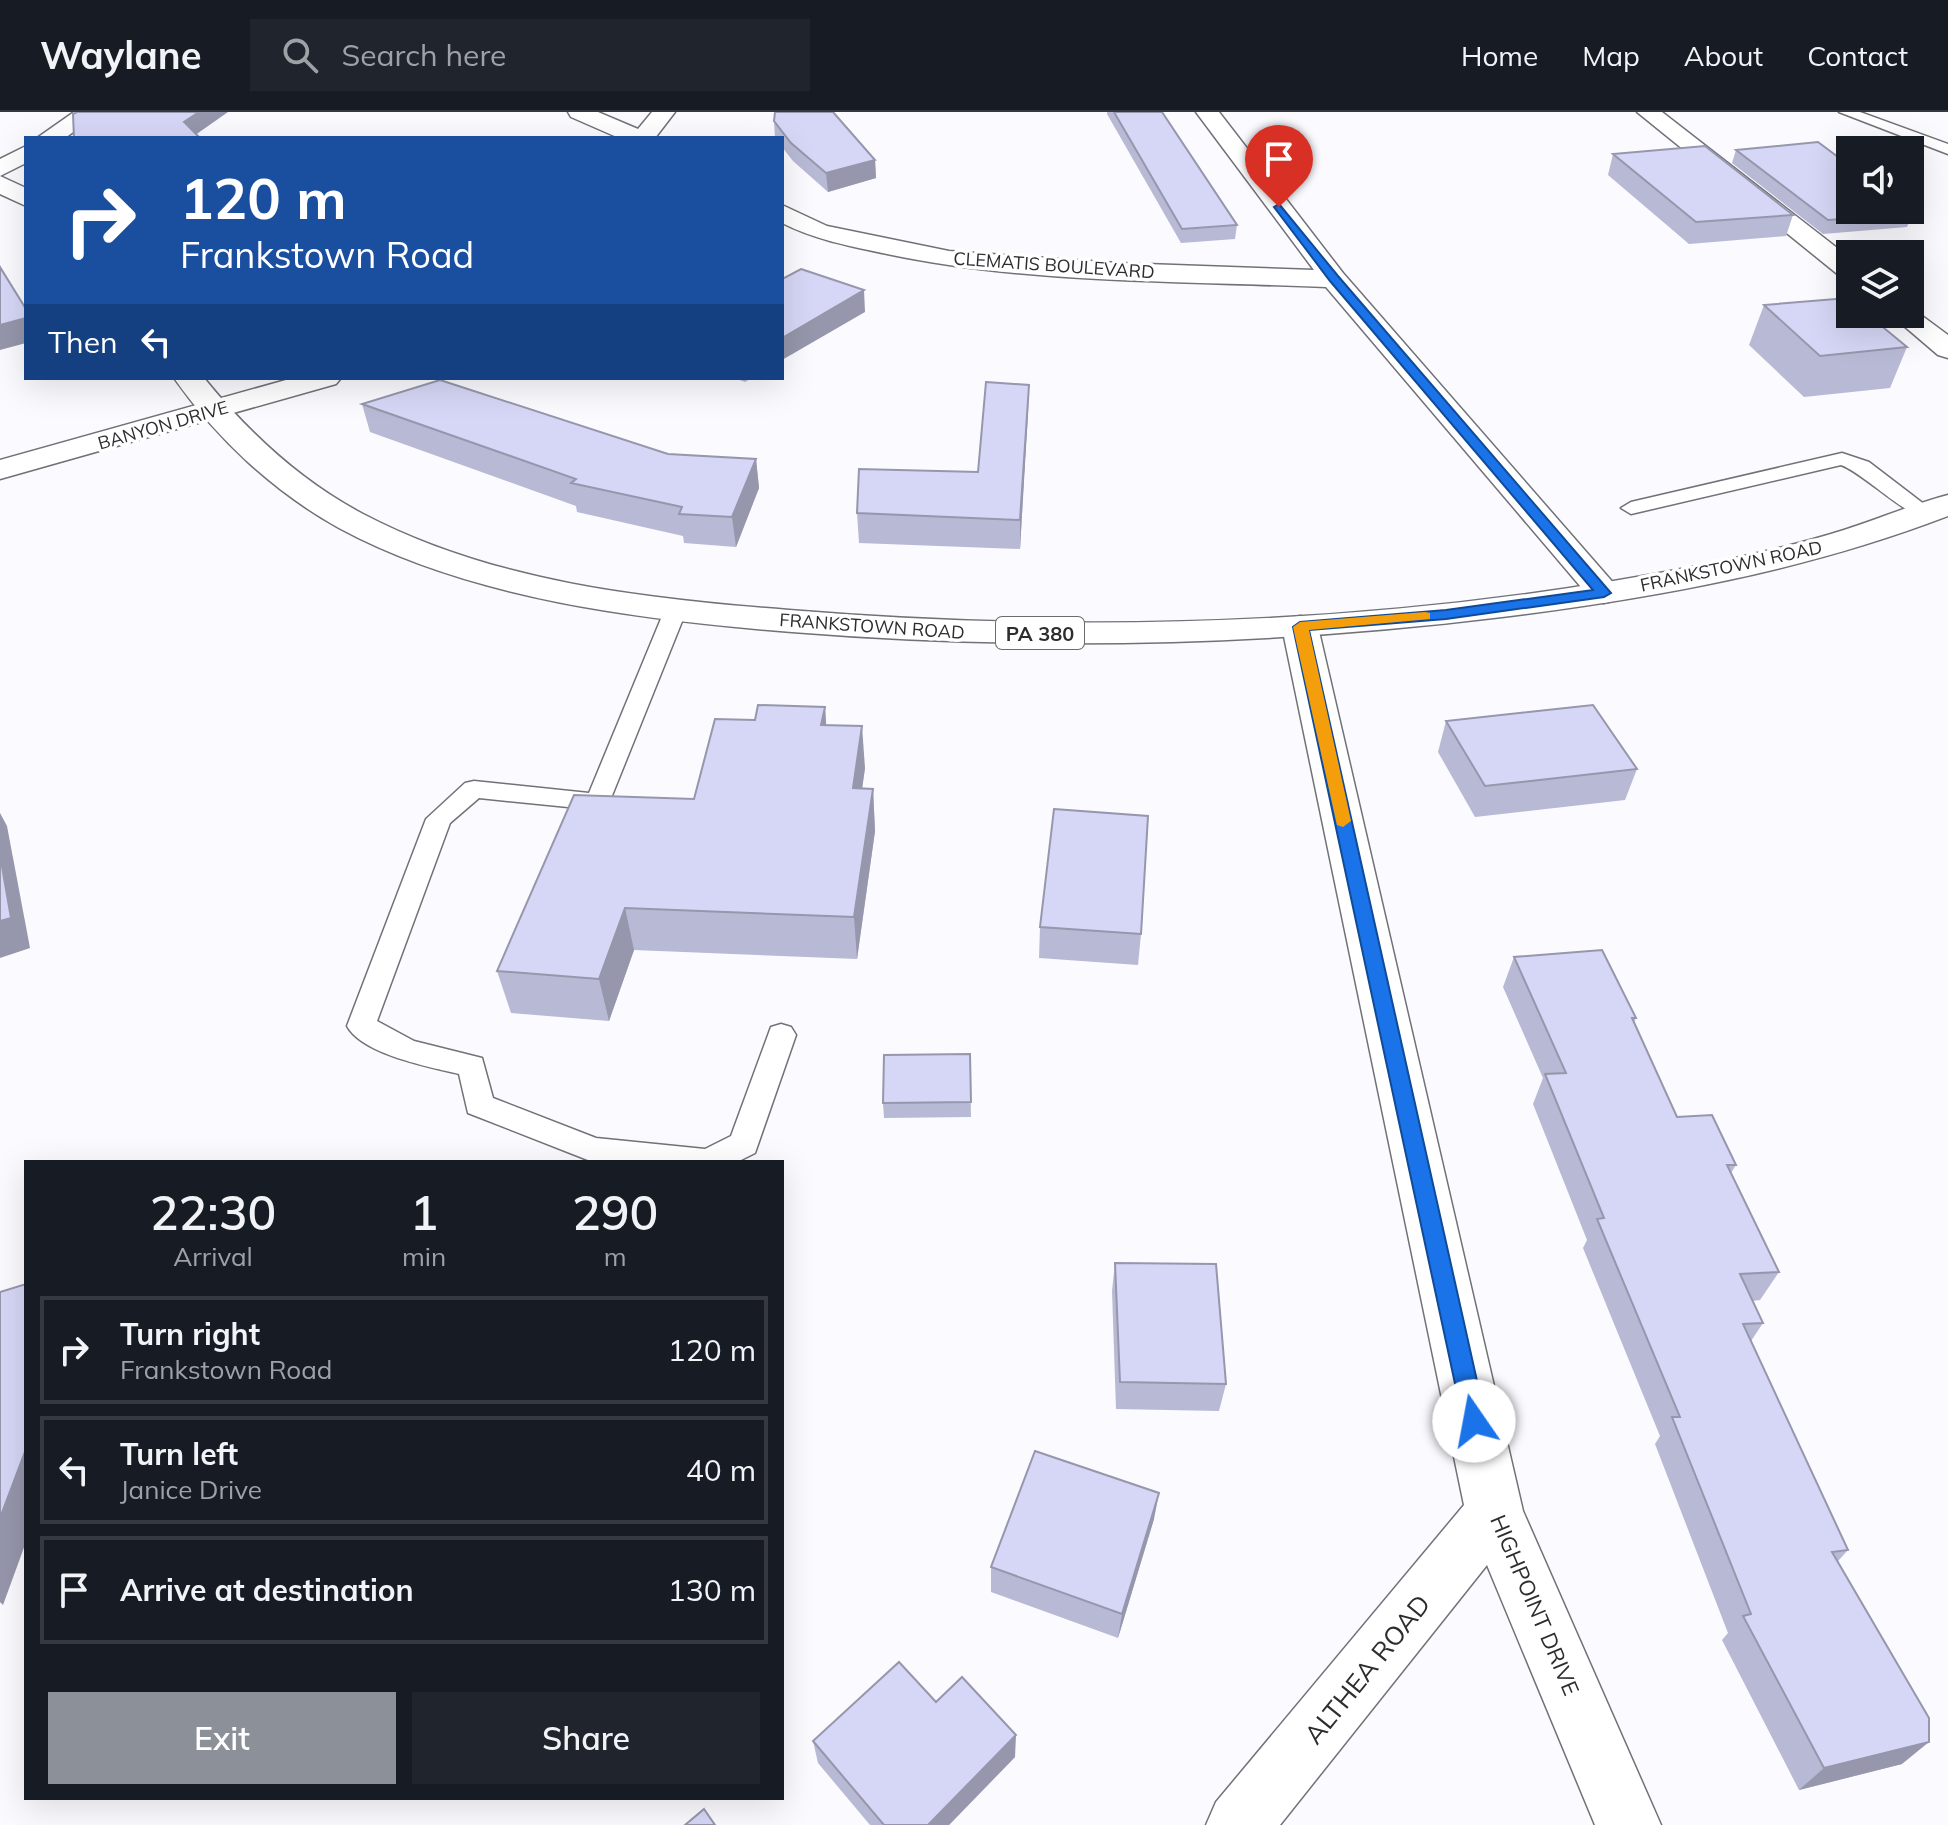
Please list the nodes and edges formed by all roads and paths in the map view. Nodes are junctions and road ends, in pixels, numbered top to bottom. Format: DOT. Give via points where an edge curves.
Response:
graph roads {
  1 [pos="90,112"];
  2 [pos="579,112"];
  3 [pos="664,112"];
  4 [pos="1207,112"];
  5 [pos="1648,112"];
  6 [pos="1846,112"];
  7 [pos="52,136"];
  8 [pos="636,136"];
  9 [pos="643,136"];
  10 [pos="1948,149"];
  11 [pos="24,154"];
  12 [pos="0,169"];
  13 [pos="0,183"];
  14 [pos="24,198"];
  15 [pos="784,214"];
  16 [pos="819,232"];
  17 [pos="784,242"];
  18 [pos="1836,260"];
  19 [pos="1334,279"];
  20 [pos="1922,328"];
  21 [pos="1948,349"];
  22 [pos="191,380"];
  23 [pos="319,380"];
  24 [pos="214,411"];
  25 [pos="0,470"];
  26 [pos="1631,508"];
  27 [pos="1938,510"];
  28 [pos="1604,593"];
  29 [pos="676,609"];
  30 [pos="1300,627"];
  31 [pos="781,1035"];
  32 [pos="689,1160"];
  33 [pos="712,1160"];
  34 [pos="1494,1512"];
  35 [pos="1239,1825"];
  36 [pos="1628,1825"];
  1 -- 7 [label="street"];
  2 -- 8 [label="street"];
  3 -- 9 [label="street"];
  4 -- 19 [label="street"];
  5 -- 18 [label="street"];
  6 -- 10 [label="lane"];
  11 -- 12 [label="street"];
  13 -- 14 [label="street"];
  15 -- 16 [label="street, CLEMATIS BOULEVARD"];
  16 -- 17 [label="street"];
  16 -- 19 [label="street, CLEMATIS BOULEVARD" via="949,259"];
  19 -- 28 [label="street"];
  20 -- 21 [label="street"];
  22 -- 24 [label="street, FRANKSTOWN ROAD / PA 380"];
  23 -- 24 [label="street, BANYON DRIVE"];
  24 -- 25 [label="street, BANYON DRIVE"];
  24 -- 29 [label="street, FRANKSTOWN ROAD / PA 380" via="277,474 376,533 495,574"];
  26 -- 27 [label="lane" via="1842,459"];
  27 -- 28 [label="street, FRANKSTOWN ROAD / PA 380" via="1743,566"];
  28 -- 30 [label="street, FRANKSTOWN ROAD / PA 380"];
  29 -- 30 [label="street, FRANKSTOWN ROAD / PA 380" via="837,626 993,633"];
  29 -- 32 [label="lane" via="598,802 474,789 439,819 361,1026 407,1051 472,1066 479,1105 594,1150"];
  30 -- 34 [label="street, HIGHPOINT DRIVE"];
  31 -- 33 [label="lane" via="744,1144"];
  34 -- 35 [label="street, ALTHEA ROAD"];
  34 -- 36 [label="street, HIGHPOINT DRIVE"];
}
